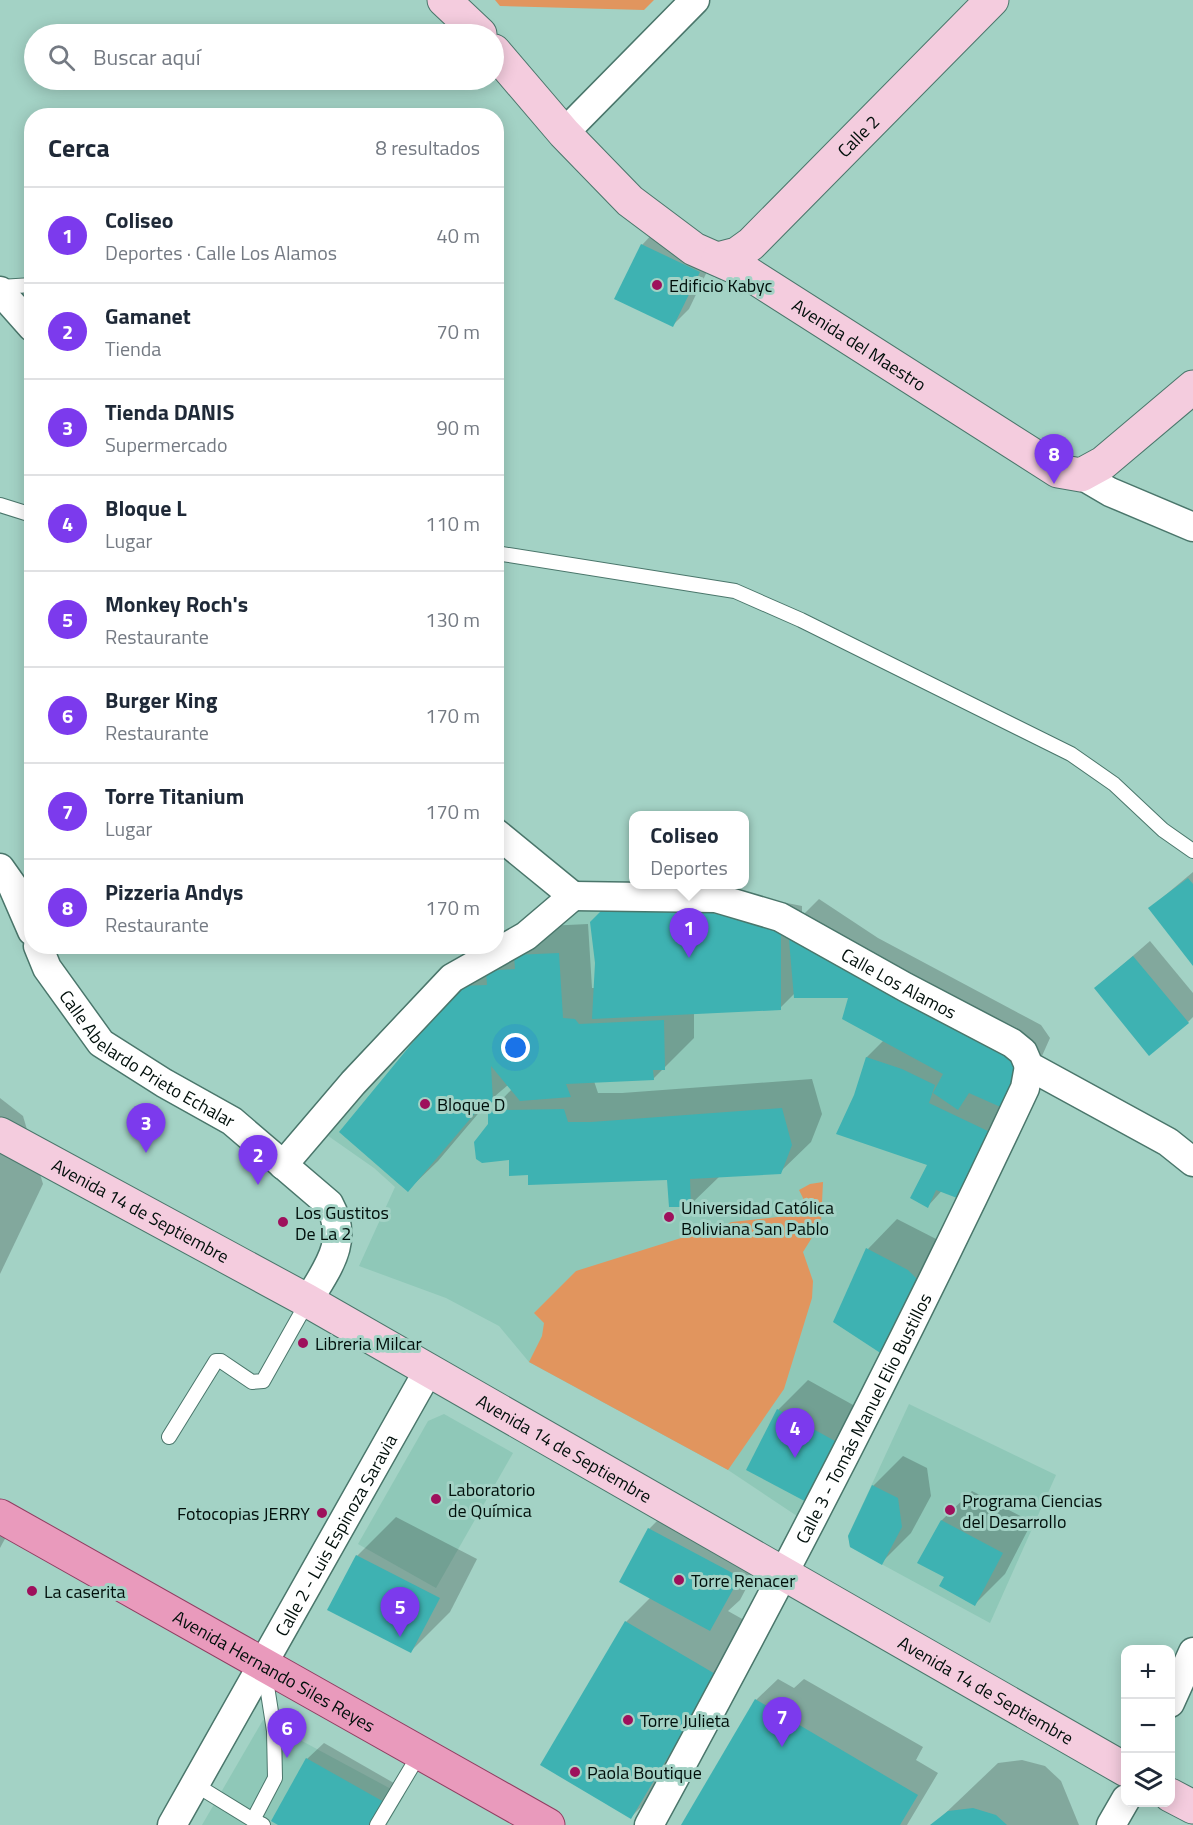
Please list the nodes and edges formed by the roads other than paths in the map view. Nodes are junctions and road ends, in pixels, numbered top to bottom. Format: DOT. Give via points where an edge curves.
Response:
graph roads {
  1 [pos="444,0"];
  2 [pos="695,0"];
  3 [pos="992,0"];
  4 [pos="469,24"];
  5 [pos="504,63"];
  6 [pos="564,133"];
  7 [pos="718,259"];
  8 [pos="24,286"];
  9 [pos="0,289"];
  10 [pos="24,318"];
  11 [pos="1193,387"];
  12 [pos="1081,476"];
  13 [pos="0,506"];
  14 [pos="24,513"];
  15 [pos="1193,527"];
  16 [pos="504,554"];
  17 [pos="504,840"];
  18 [pos="1193,850"];
  19 [pos="15,875"];
  20 [pos="573,896"];
  21 [pos="24,905"];
  22 [pos="504,948"];
  23 [pos="41,954"];
  24 [pos="494,954"];
  25 [pos="1029,1066"];
  26 [pos="0,1134"];
  27 [pos="1193,1162"];
  28 [pos="283,1165"];
  29 [pos="308,1301"];
  30 [pos="428,1371"];
  31 [pos="170,1437"];
  32 [pos="0,1516"];
  33 [pos="786,1574"];
  34 [pos="1193,1652"];
  35 [pos="263,1662"];
  36 [pos="1172,1699"];
  37 [pos="420,1753"];
  38 [pos="1121,1768"];
  39 [pos="196,1785"];
  40 [pos="1175,1798"];
  41 [pos="1121,1806"];
  42 [pos="1193,1808"];
  43 [pos="258,1822"];
  44 [pos="172,1825"];
  45 [pos="377,1825"];
  46 [pos="548,1825"];
  47 [pos="649,1825"];
  48 [pos="1111,1825"];
  1 -- 4 [label="main road"];
  2 -- 6 [label="street"];
  3 -- 7 [label="main road, Calle 2" via="752,244 737,254"];
  5 -- 6 [label="main road, Avenida del Maestro"];
  6 -- 7 [label="main road, Avenida del Maestro" via="630,201 694,249"];
  7 -- 12 [label="main road, Avenida del Maestro" via="746,272 1058,471"];
  8 -- 9 [label="lane"];
  9 -- 10 [label="street"];
  11 -- 12 [label="main road" via="1103,463"];
  12 -- 15 [label="street"];
  13 -- 14 [label="lane"];
  16 -- 18 [label="lane" via="735,591 1071,754 1114,784 1163,830"];
  17 -- 20 [label="street"];
  19 -- 21 [label="street"];
  20 -- 22 [label="street" via="526,936"];
  20 -- 25 [label="street, Calle Los Alamos" via="716,898 780,917 1012,1043 1023,1052"];
  23 -- 28 [label="street, Calle Abelardo Prieto Echalar" via="47,968 101,1043 232,1121"];
  24 -- 28 [label="street" via="452,978 353,1083"];
  25 -- 27 [label="street, Calle Los Alamos" via="1168,1142"];
  25 -- 33 [label="street, Calle 3 - Tomás Manuel Elio Bustillos" via="1025,1088 963,1222"];
  26 -- 29 [label="main road, Avenida 14 de Septiembre"];
  28 -- 29 [label="street, Calle Abelardo Prieto Echalar" via="329,1204 337,1219 335,1253"];
  29 -- 30 [label="main road, Avenida 14 de Septiembre"];
  29 -- 31 [label="lane" via="263,1381 252,1382 216,1361"];
  30 -- 33 [label="main road, Avenida 14 de Septiembre"];
  30 -- 35 [label="street, Calle 2 - Luis Espinoza Saravia"];
  32 -- 35 [label="main road, Avenida Hernando Siles Reyes"];
  33 -- 38 [label="main road, Avenida 14 de Septiembre"];
  33 -- 47 [label="street, Calle 3 - Tomás Manuel Elio Bustillos"];
  34 -- 36 [label="street"];
  35 -- 37 [label="main road, Avenida Hernando Siles Reyes"];
  35 -- 39 [label="street, Calle 2 - Luis Espinoza Saravia"];
  35 -- 43 [label="lane" via="274,1731 275,1778"];
  37 -- 45 [label="lane"];
  37 -- 46 [label="main road, Avenida Hernando Siles Reyes"];
  39 -- 43 [label="lane"];
  39 -- 44 [label="street, Calle 2 - Luis Espinoza Saravia"];
  40 -- 42 [label="main road"];
  41 -- 48 [label="street"];
}
